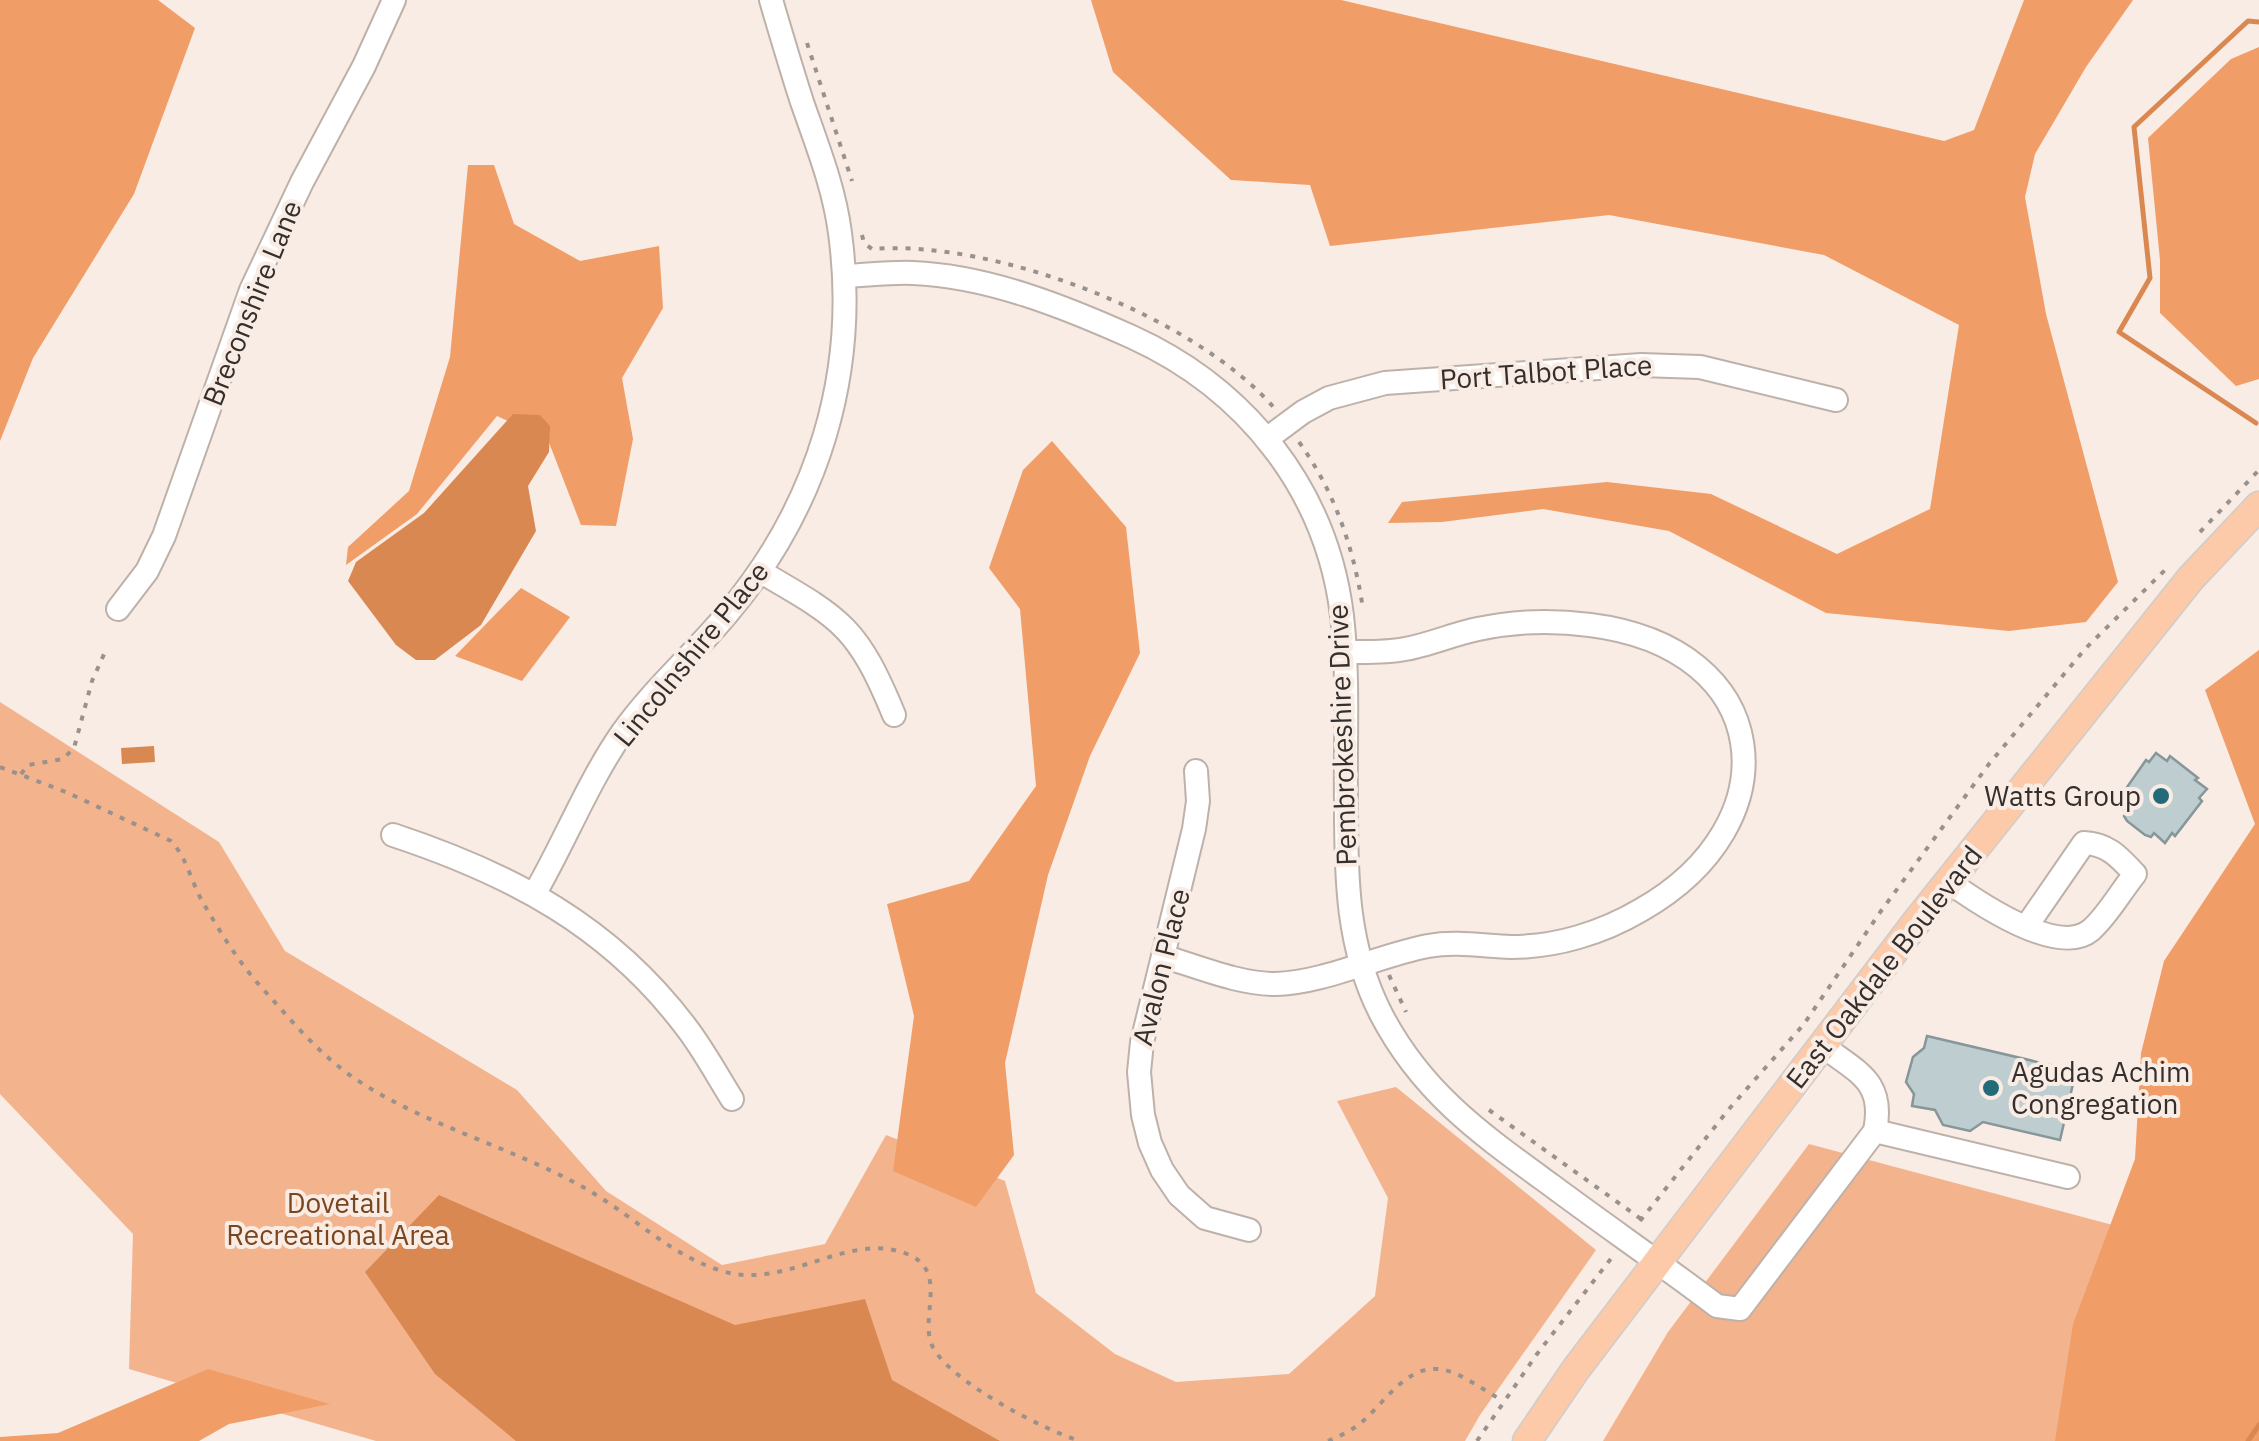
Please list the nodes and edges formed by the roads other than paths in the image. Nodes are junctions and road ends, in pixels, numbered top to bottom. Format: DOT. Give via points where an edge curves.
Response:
graph roads {
  1 [pos="394,0"];
  2 [pos="772,0"];
  3 [pos="845,276"];
  4 [pos="1836,400"];
  5 [pos="1277,431"];
  6 [pos="2259,506"];
  7 [pos="760,572"];
  8 [pos="118,609"];
  9 [pos="1344,652"];
  10 [pos="894,714"];
  11 [pos="1196,771"];
  12 [pos="393,835"];
  13 [pos="1949,882"];
  14 [pos="535,894"];
  15 [pos="2026,927"];
  16 [pos="1165,957"];
  17 [pos="1371,963"];
  18 [pos="1822,1046"];
  19 [pos="732,1099"];
  20 [pos="1874,1130"];
  21 [pos="2068,1177"];
  22 [pos="1249,1230"];
  23 [pos="1660,1262"];
  24 [pos="1526,1441"];
  1 -- 8 [label="street, Breconshire Lane" via="251,290 164,536"];
  2 -- 3 [label="street, Lincolnshire Place" via="830,183"];
  3 -- 5 [label="street, Pembrokeshire Drive" via="940,276 1099,322 1189,367"];
  3 -- 7 [label="street, Lincolnshire Place" via="842,358 829,423 808,486"];
  4 -- 5 [label="street, Port Talbot Place" via="1700,368 1641,365 1385,382 1329,398"];
  5 -- 9 [label="street, Pembrokeshire Drive" via="1328,550"];
  6 -- 13 [label="main road, East Oakdale Boulevard" via="2191,578"];
  7 -- 10 [label="street" via="843,624 874,668"];
  7 -- 14 [label="street, Lincolnshire Place" via="620,735"];
  9 -- 17 [label="street, Pembrokeshire Drive" via="1349,912"];
  9 -- 17 [label="street" via="1405,650 1510,624 1565,622 1632,633 1702,667 1729,702 1743,748 1739,798 1729,822 1688,874 1643,909 1550,944 1450,943"];
  11 -- 16 [label="street, Avalon Place" via="1194,829"];
  12 -- 14 [label="street"];
  13 -- 15 [label="street"];
  13 -- 18 [label="main road, East Oakdale Boulevard"];
  14 -- 19 [label="street" via="578,921 655,989"];
  15 -- 15 [label="street" via="2074,938 2090,931 2135,874 2116,853 2084,843"];
  16 -- 17 [label="street" via="1270,984"];
  16 -- 22 [label="street, Avalon Place" via="1140,1058 1150,1144 1198,1214"];
  17 -- 23 [label="street, Pembrokeshire Drive" via="1380,1011 1402,1051 1446,1104"];
  18 -- 20 [label="street" via="1868,1080 1877,1095"];
  18 -- 23 [label="main road, East Oakdale Boulevard"];
  20 -- 21 [label="street"];
  20 -- 23 [label="street, Pembrokeshire Drive" via="1740,1308 1717,1306"];
  23 -- 24 [label="main road, East Oakdale Boulevard"];
}
